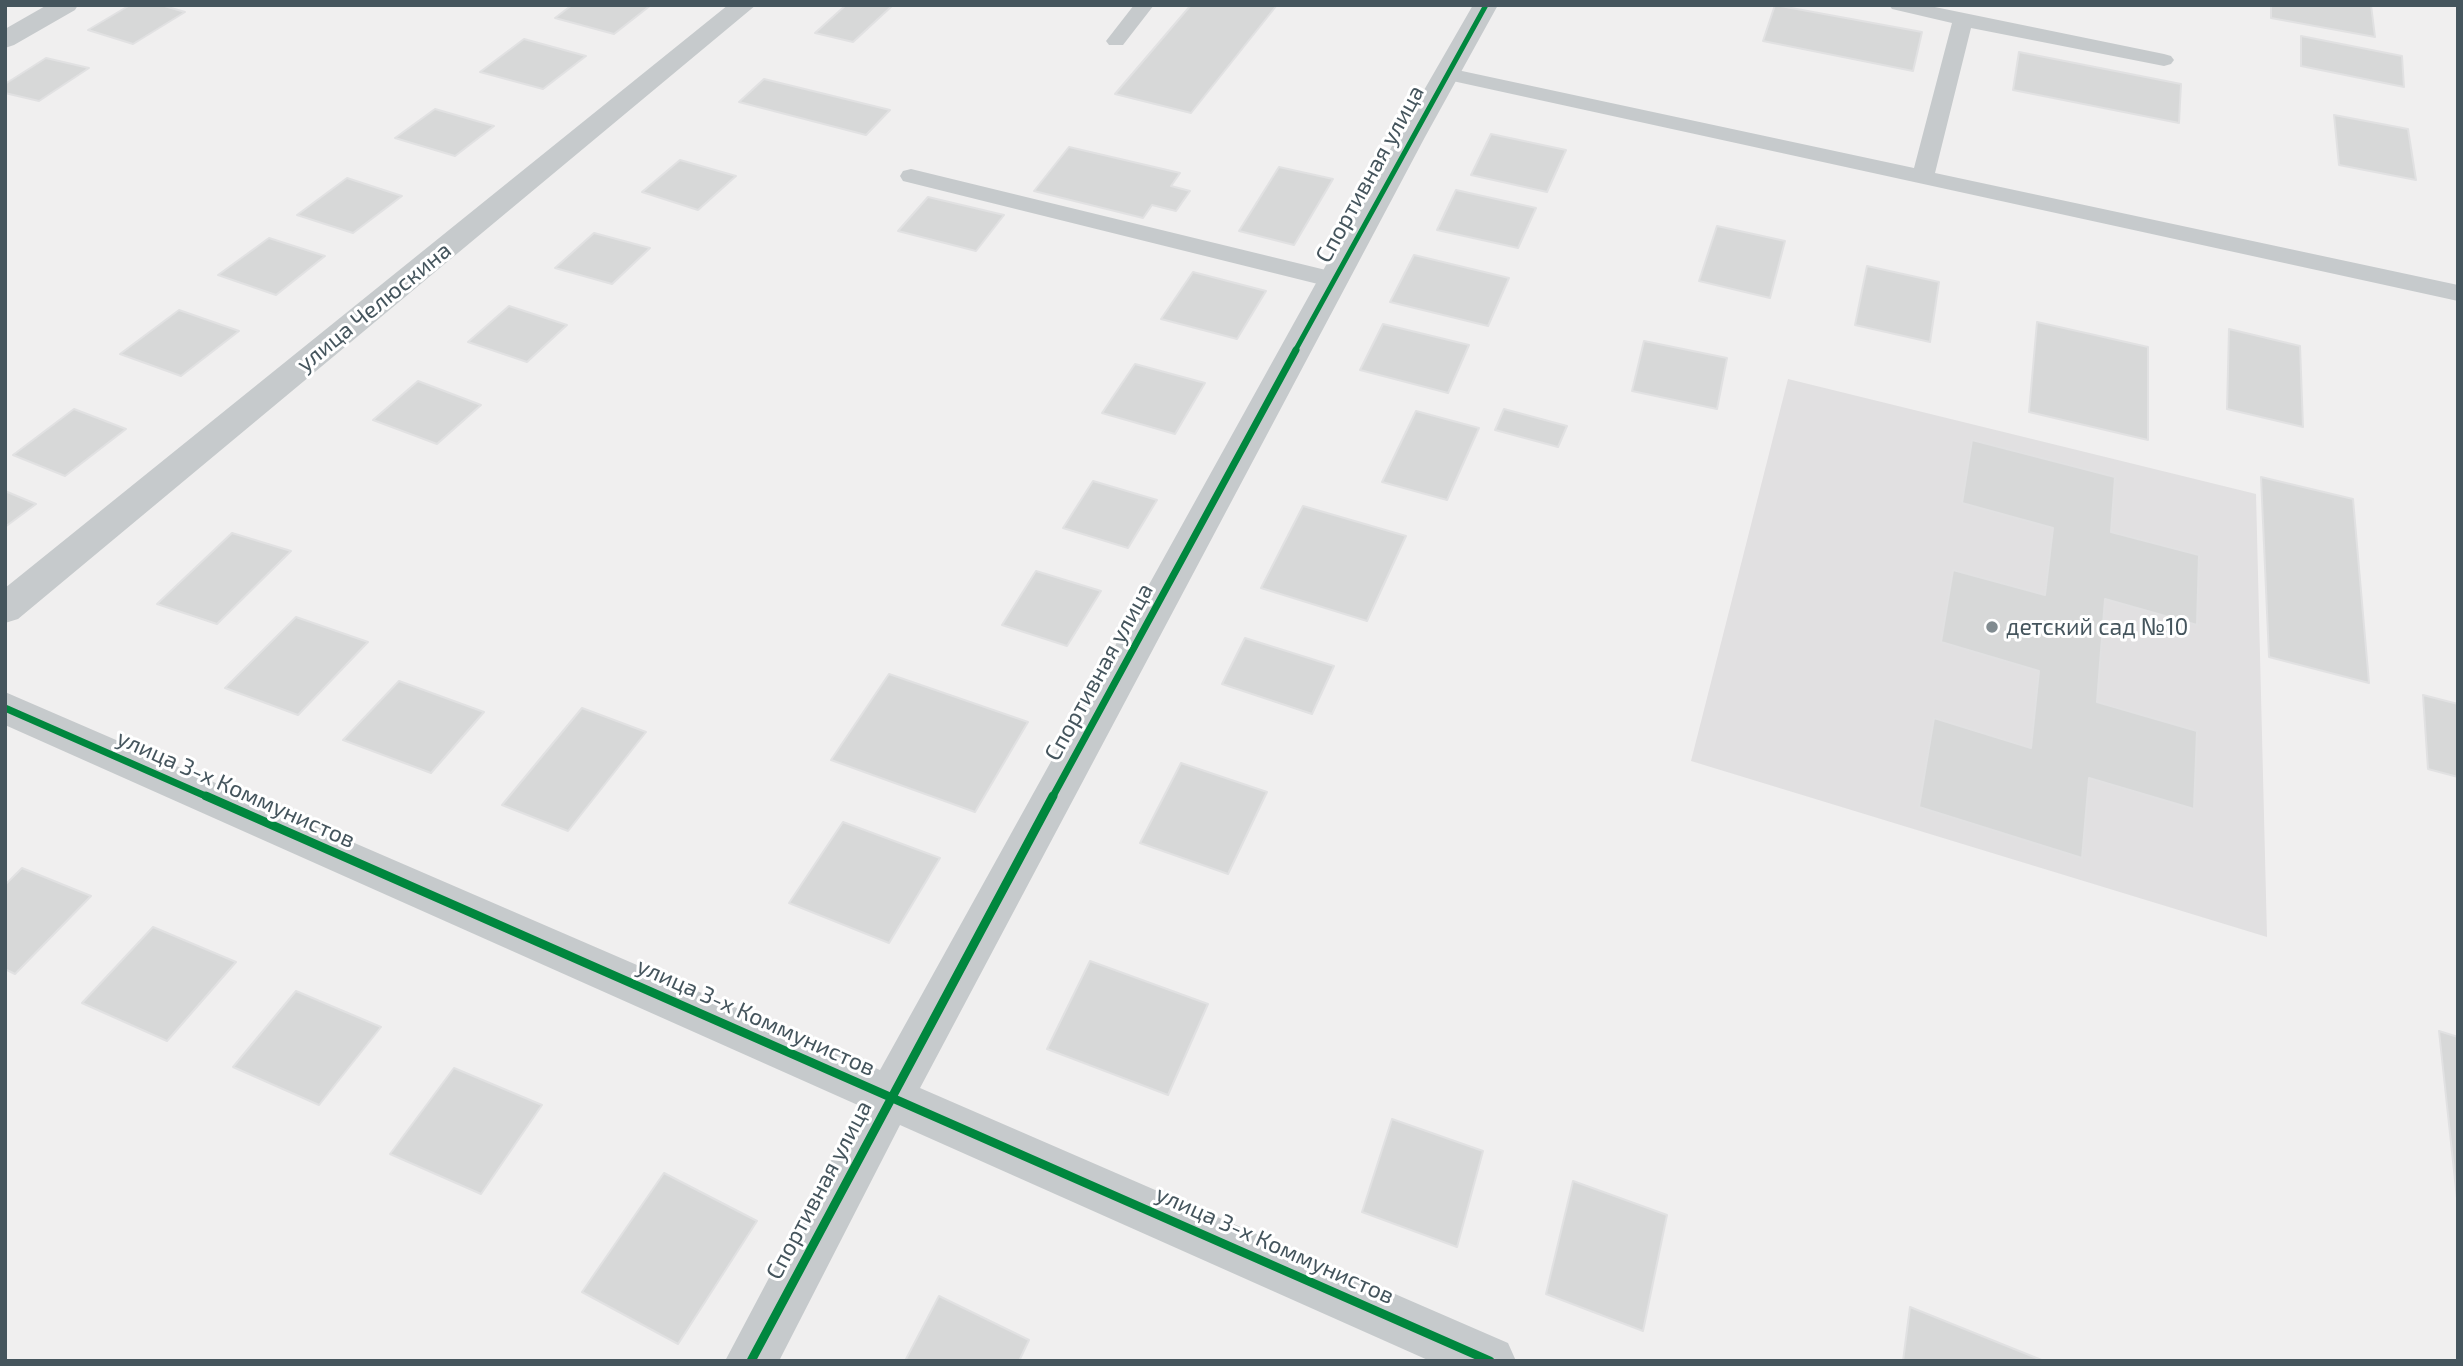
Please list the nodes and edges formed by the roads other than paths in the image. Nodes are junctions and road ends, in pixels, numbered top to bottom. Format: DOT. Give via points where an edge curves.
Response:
graph roads {
  1 [pos="66,5"];
  2 [pos="744,5"];
  3 [pos="1144,5"];
  4 [pos="1486,5"];
  5 [pos="1899,5"];
  6 [pos="1963,20"];
  7 [pos="5,40"];
  8 [pos="1116,41"];
  9 [pos="2164,60"];
  10 [pos="1448,74"];
  11 [pos="911,176"];
  12 [pos="1923,177"];
  13 [pos="1334,280"];
  14 [pos="2458,293"];
  15 [pos="5,609"];
  16 [pos="5,708"];
  17 [pos="890,1097"];
  18 [pos="751,1361"];
  19 [pos="1490,1361"];
  1 -- 7 [label="street"];
  2 -- 15 [label="street, улица Челюскина"];
  3 -- 8 [label="lane"];
  4 -- 10 [label="street, Спортивная улица"];
  5 -- 6 [label="lane"];
  6 -- 9 [label="lane"];
  6 -- 12 [label="lane"];
  10 -- 12 [label="lane"];
  10 -- 13 [label="street, Спортивная улица"];
  11 -- 13 [label="lane"];
  12 -- 14 [label="lane"];
  13 -- 17 [label="street, Спортивная улица"];
  16 -- 17 [label="street, улица 3-х Коммунистов"];
  17 -- 18 [label="street, Спортивная улица"];
  17 -- 19 [label="street, улица 3-х Коммунистов"];
}
